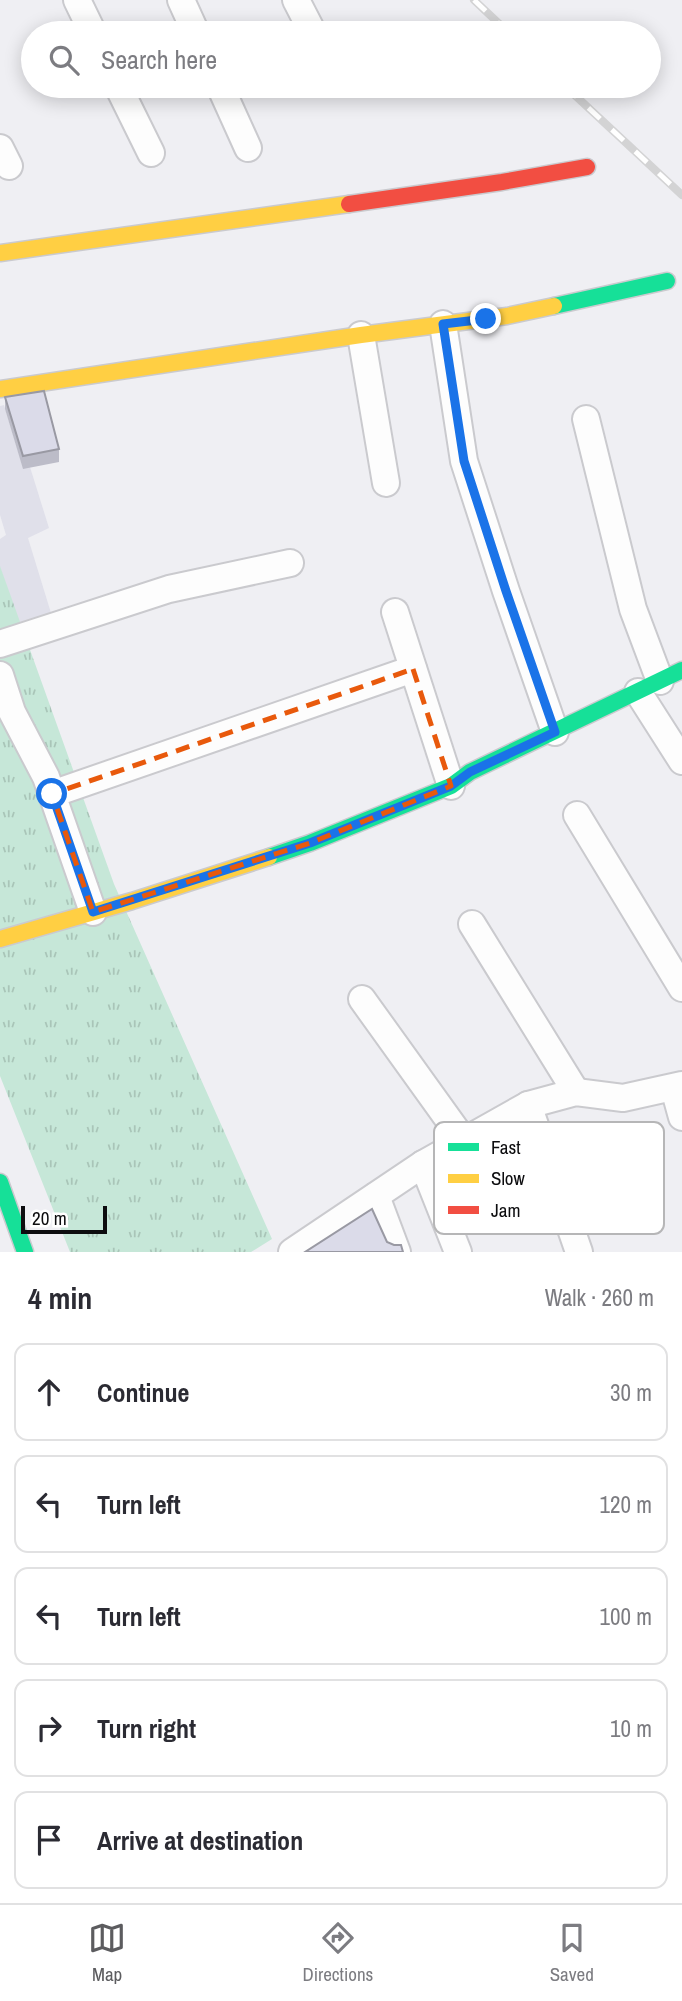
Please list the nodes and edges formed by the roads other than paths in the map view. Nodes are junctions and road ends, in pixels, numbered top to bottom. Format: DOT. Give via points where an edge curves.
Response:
graph roads {
  1 [pos="77,0"];
  2 [pos="181,0"];
  3 [pos="296,0"];
  4 [pos="87,21"];
  5 [pos="191,21"];
  6 [pos="307,21"];
  7 [pos="124,98"];
  8 [pos="225,98"];
  9 [pos="248,148"];
  10 [pos="151,153"];
  11 [pos="587,167"];
  12 [pos="0,253"];
  13 [pos="667,281"];
  14 [pos="443,324"];
  15 [pos="361,335"];
  16 [pos="0,390"];
  17 [pos="586,419"];
  18 [pos="386,483"];
  19 [pos="290,563"];
  20 [pos="395,612"];
  21 [pos="0,644"];
  22 [pos="413,669"];
  23 [pos="0,675"];
  24 [pos="660,681"];
  25 [pos="555,732"];
  26 [pos="682,761"];
  27 [pos="451,786"];
  28 [pos="52,794"];
  29 [pos="577,816"];
  30 [pos="93,912"];
  31 [pos="472,924"];
  32 [pos="0,939"];
  33 [pos="682,988"];
  34 [pos="362,999"];
  35 [pos="678,1087"];
  36 [pos="576,1092"];
  37 [pos="528,1105"];
  38 [pos="682,1118"];
  39 [pos="450,1122"];
  40 [pos="498,1122"];
  41 [pos="534,1122"];
  42 [pos="434,1158"];
  43 [pos="423,1164"];
  44 [pos="0,1182"];
  45 [pos="434,1192"];
  46 [pos="376,1196"];
  47 [pos="451,1234"];
  48 [pos="573,1234"];
  49 [pos="25,1252"];
  50 [pos="292,1252"];
  51 [pos="397,1252"];
  52 [pos="458,1252"];
  53 [pos="579,1252"];
  1 -- 4 [label="street"];
  2 -- 5 [label="street"];
  3 -- 6 [label="street"];
  7 -- 10 [label="street"];
  8 -- 9 [label="street"];
  11 -- 12 [label="street"];
  13 -- 14 [label="street" via="507,316"];
  14 -- 15 [label="street"];
  14 -- 25 [label="street" via="464,461"];
  15 -- 16 [label="street"];
  15 -- 18 [label="street"];
  17 -- 24 [label="street" via="633,608"];
  19 -- 21 [label="street" via="169,589"];
  20 -- 22 [label="street"];
  22 -- 27 [label="street"];
  22 -- 28 [label="street"];
  23 -- 28 [label="street" via="12,712"];
  24 -- 25 [label="street"];
  24 -- 26 [label="street"];
  25 -- 27 [label="street" via="470,772"];
  27 -- 30 [label="street" via="310,843"];
  28 -- 30 [label="street"];
  29 -- 33 [label="street"];
  30 -- 32 [label="street"];
  31 -- 36 [label="street"];
  34 -- 39 [label="street"];
  35 -- 36 [label="street" via="623,1098"];
  35 -- 38 [label="street"];
  36 -- 37 [label="street"];
  37 -- 40 [label="street"];
  37 -- 41 [label="street"];
  42 -- 43 [label="street"];
  43 -- 45 [label="street"];
  43 -- 46 [label="street"];
  44 -- 49 [label="street"];
  46 -- 50 [label="street"];
  46 -- 51 [label="street"];
  47 -- 52 [label="street"];
  48 -- 53 [label="street"];
}
